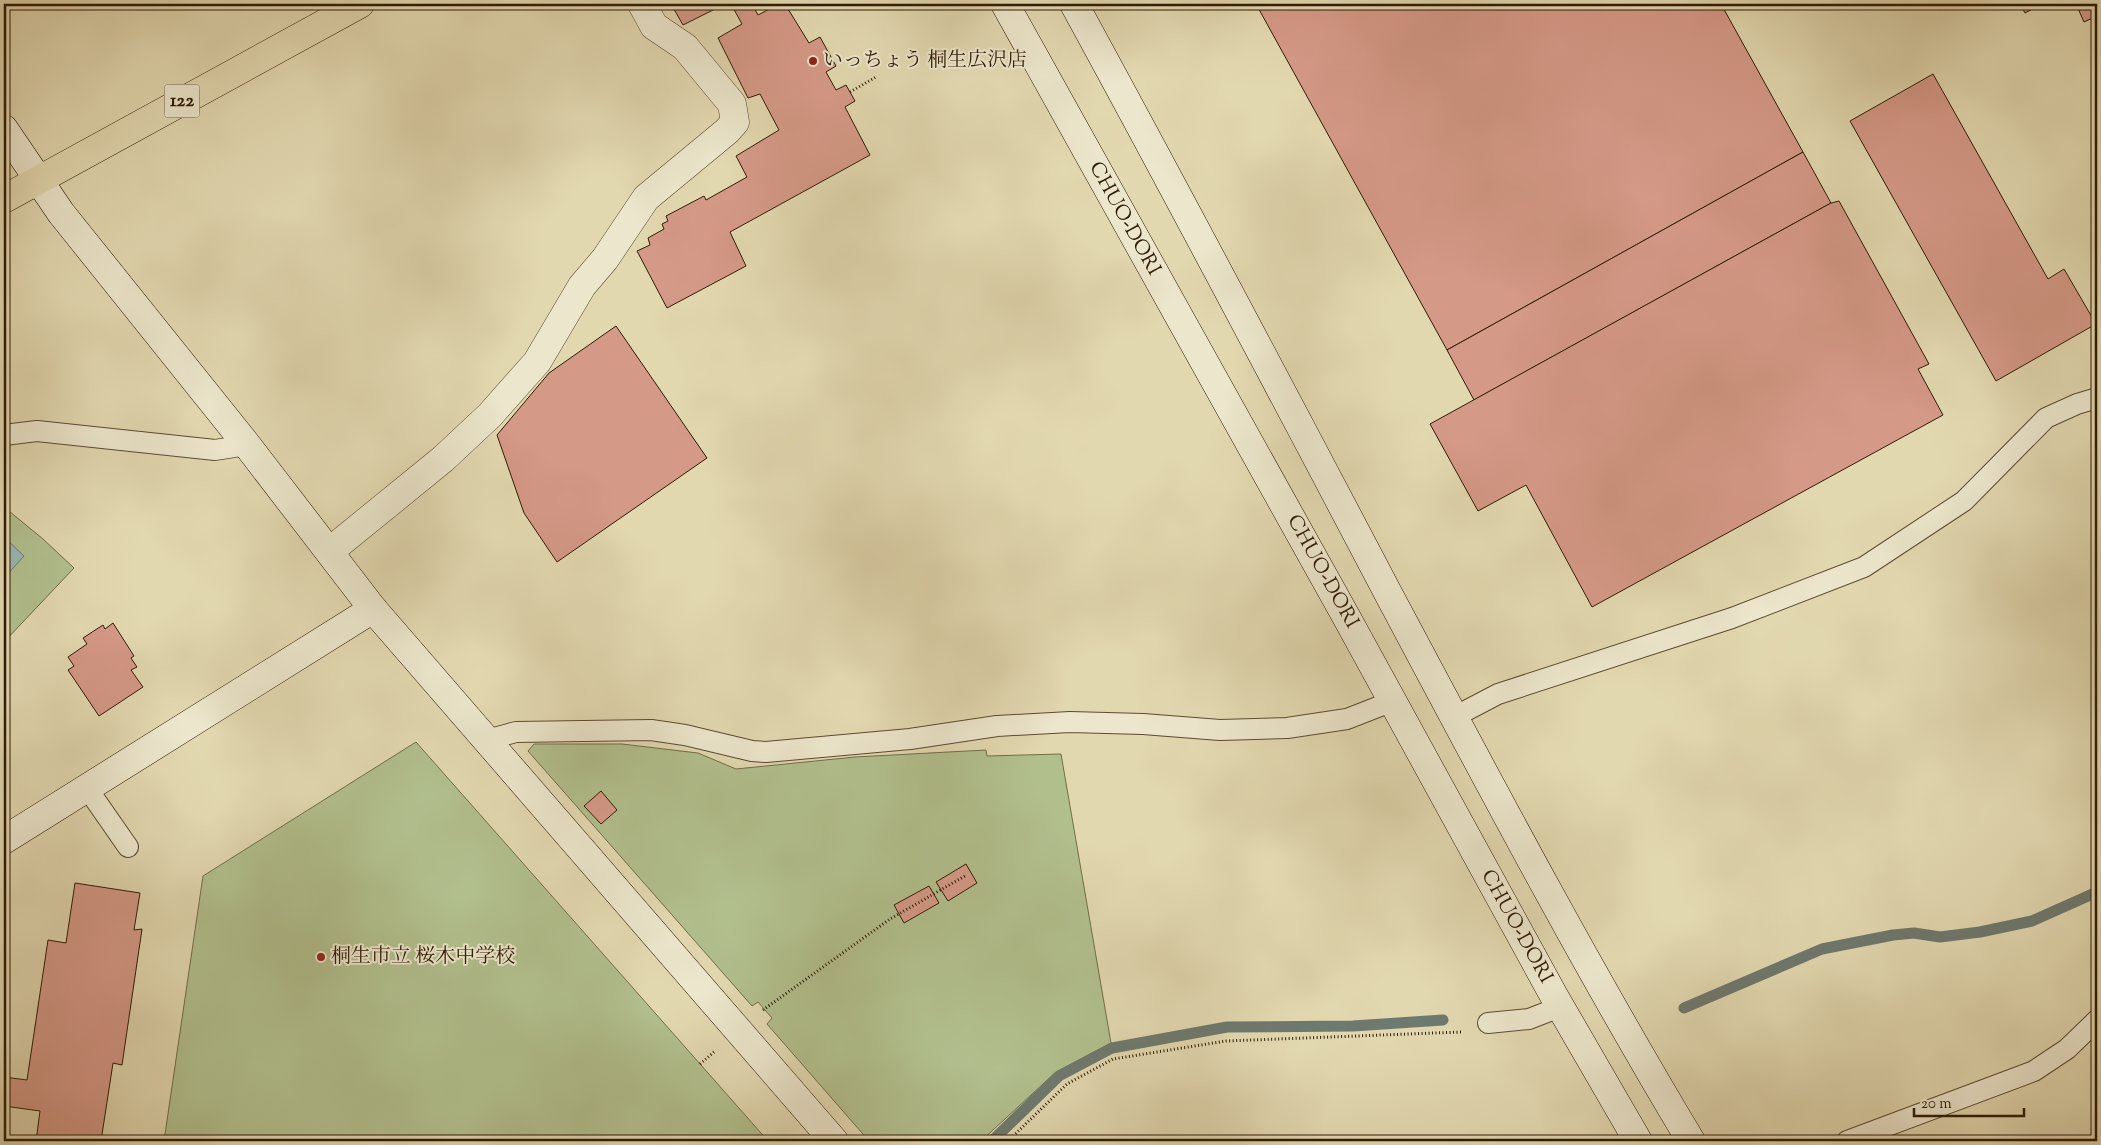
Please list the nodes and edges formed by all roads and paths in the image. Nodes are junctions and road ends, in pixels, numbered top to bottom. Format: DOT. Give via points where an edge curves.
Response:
graph roads {
  1 [pos="360,4"];
  2 [pos="642,4"];
  3 [pos="1005,4"];
  4 [pos="1074,4"];
  5 [pos="876,77"];
  6 [pos="850,92"];
  7 [pos="4,129"];
  8 [pos="38,180"];
  9 [pos="4,199"];
  10 [pos="2097,398"];
  11 [pos="4,435"];
  12 [pos="246,445"];
  13 [pos="330,551"];
  14 [pos="373,609"];
  15 [pos="1393,701"];
  16 [pos="1454,716"];
  17 [pos="487,740"];
  18 [pos="87,788"];
  19 [pos="4,840"];
  20 [pos="128,847"];
  21 [pos="965,876"];
  22 [pos="1560,1007"];
  23 [pos="762,1010"];
  24 [pos="2097,1020"];
  25 [pos="1488,1023"];
  26 [pos="718,1048"];
  27 [pos="700,1064"];
  28 [pos="834,1141"];
  29 [pos="1008,1141"];
  30 [pos="1638,1141"];
  31 [pos="1691,1141"];
  32 [pos="1847,1141"];
  1 -- 8 [label="highway, 122"];
  2 -- 13 [label="street" via="654,26 685,47 732,104 735,122 646,198 605,259 582,286 537,362 490,415 443,459"];
  3 -- 15 [label="street, CHUO-DORI"];
  4 -- 16 [label="street"];
  5 -- 6 [label="path"];
  7 -- 8 [label="street"];
  8 -- 9 [label="highway, 122"];
  8 -- 12 [label="street"];
  10 -- 16 [label="lane" via="2046,418 1964,501 1864,567 1732,618 1498,694"];
  11 -- 12 [label="lane" via="37,431 215,450"];
  12 -- 13 [label="street"];
  13 -- 14 [label="street"];
  14 -- 17 [label="street"];
  14 -- 18 [label="street"];
  15 -- 17 [label="lane" via="1348,719 1287,728 1220,730 1070,722 997,726 766,752 651,730 516,732"];
  15 -- 22 [label="street, CHUO-DORI"];
  16 -- 31 [label="street" via="1625,1030"];
  17 -- 28 [label="street"];
  18 -- 19 [label="street"];
  18 -- 20 [label="lane"];
  21 -- 23 [label="path" via="890,919"];
  22 -- 25 [label="lane" via="1529,1018"];
  22 -- 30 [label="street, CHUO-DORI"];
  24 -- 32 [label="lane" via="2067,1049 2034,1071"];
  25 -- 29 [label="path" via="1460,1033 1226,1041 1113,1059 1067,1084"];
  26 -- 27 [label="path"];
}
